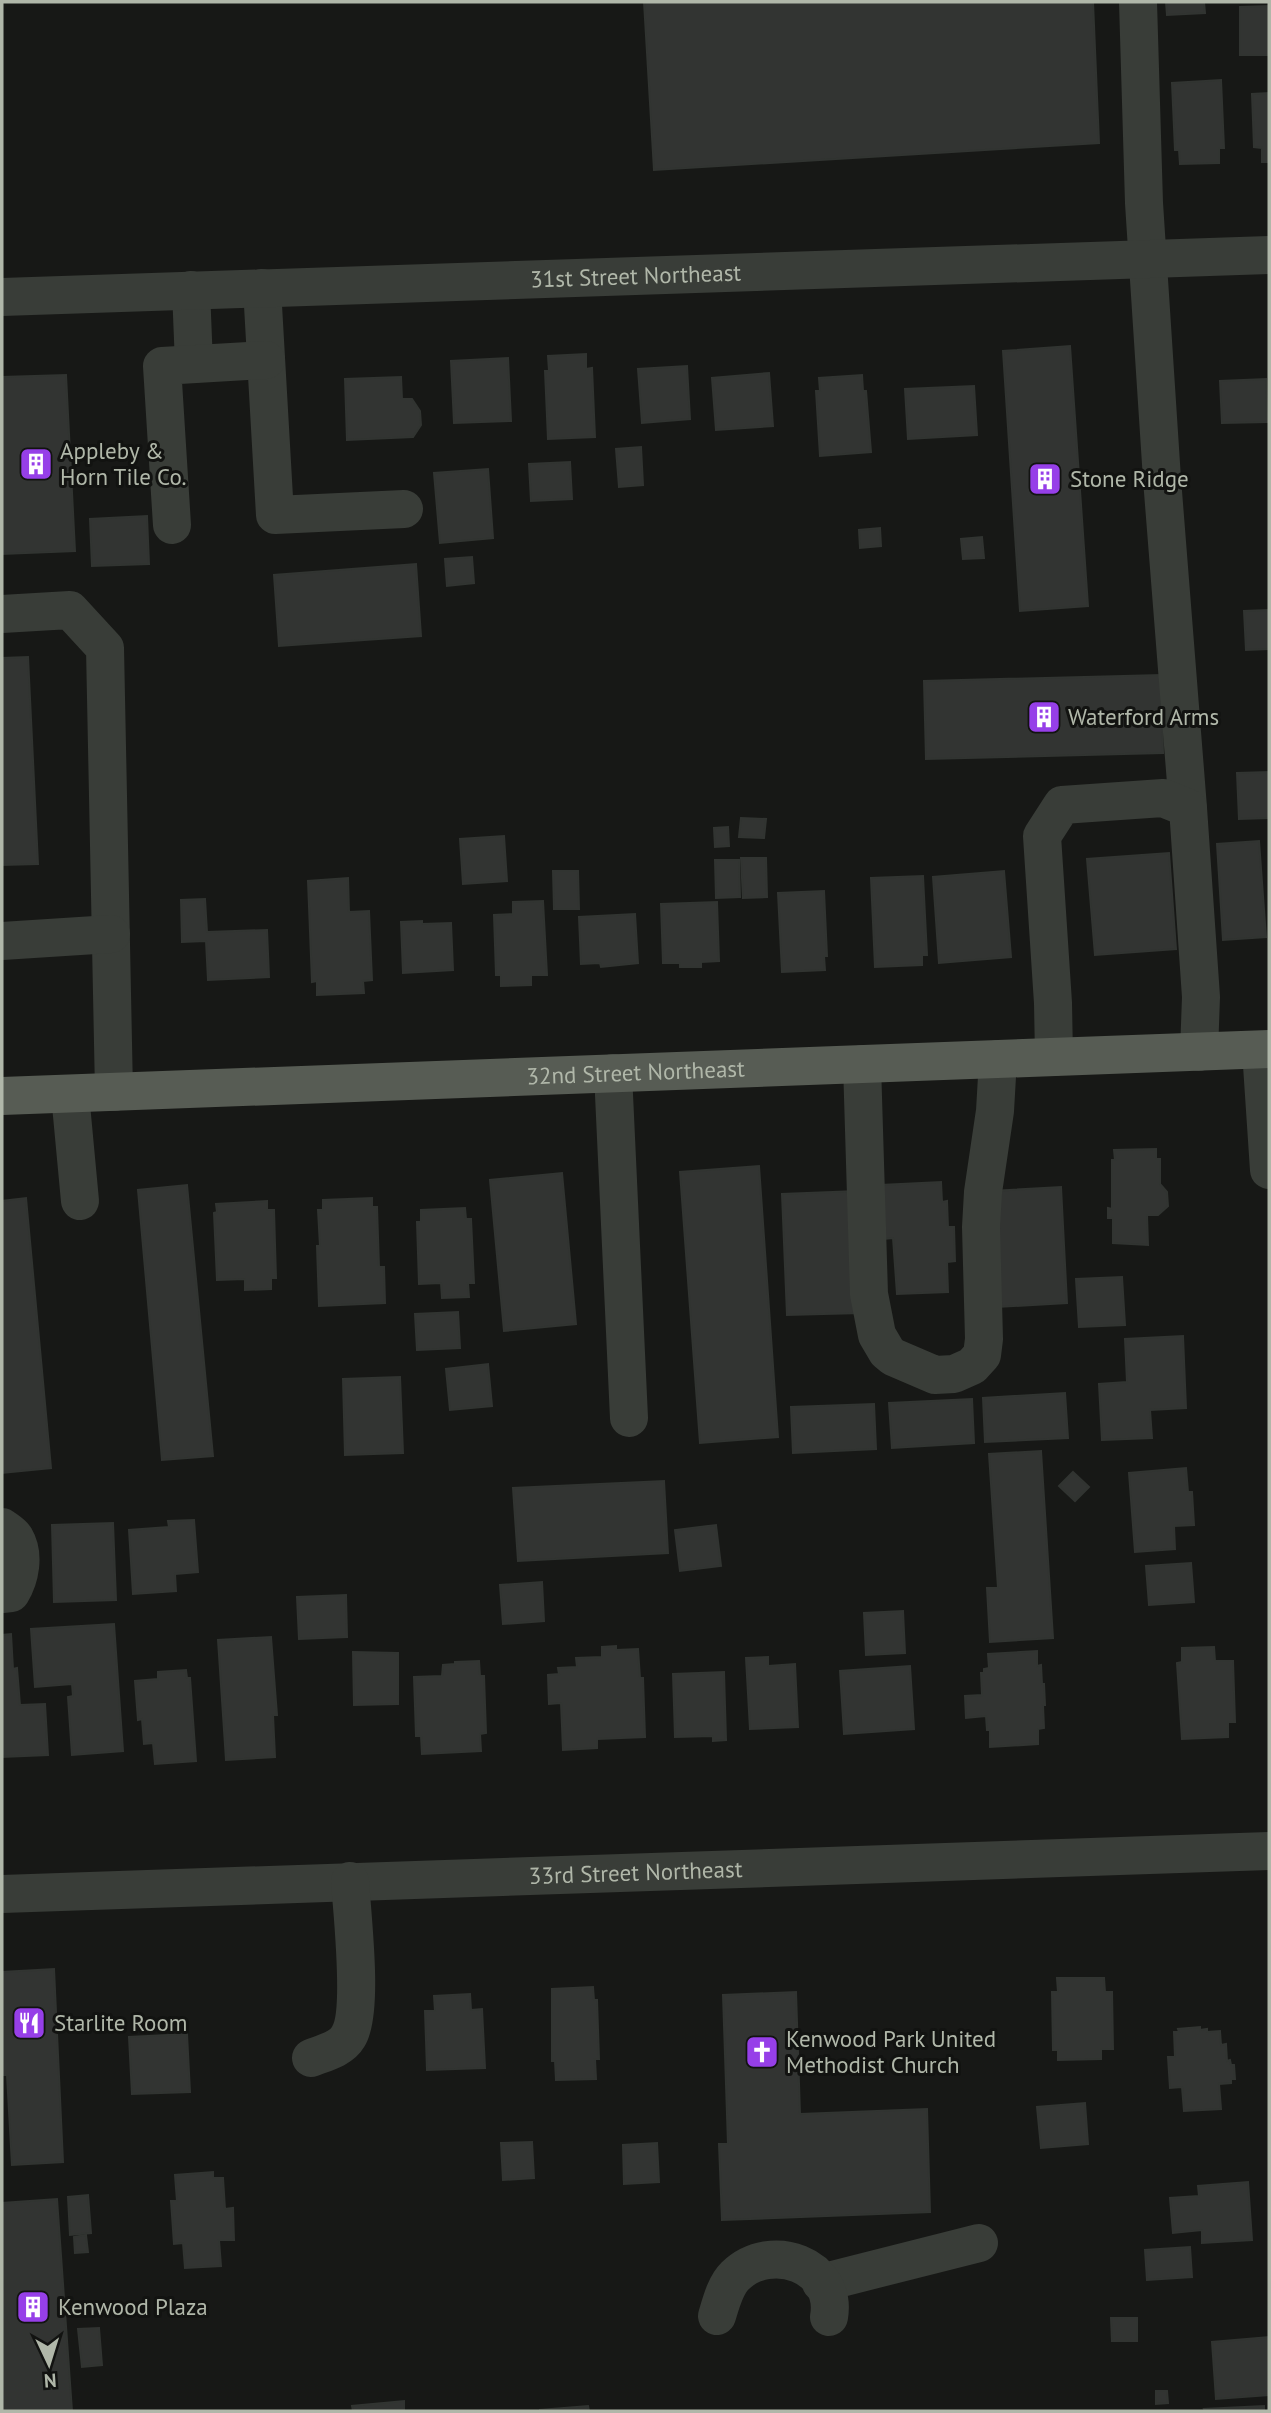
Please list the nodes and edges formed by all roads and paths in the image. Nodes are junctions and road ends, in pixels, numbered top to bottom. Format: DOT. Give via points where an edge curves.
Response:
graph roads {
  1 [pos="1138,2"];
  2 [pos="1269,255"];
  3 [pos="1149,259"];
  4 [pos="262,288"];
  5 [pos="191,290"];
  6 [pos="2,297"];
  7 [pos="266,360"];
  8 [pos="194,363"];
  9 [pos="404,509"];
  10 [pos="172,525"];
  11 [pos="2,614"];
  12 [pos="1188,807"];
  13 [pos="111,934"];
  14 [pos="2,941"];
  15 [pos="1265,1049"];
  16 [pos="1199,1052"];
  17 [pos="1054,1057"];
  18 [pos="998,1059"];
  19 [pos="862,1064"];
  20 [pos="613,1073"];
  21 [pos="114,1093"];
  22 [pos="70,1094"];
  23 [pos="2,1096"];
  24 [pos="1269,1170"];
  25 [pos="80,1202"];
  26 [pos="629,1419"];
  27 [pos="2,1527"];
  28 [pos="2,1594"];
  29 [pos="1269,1851"];
  30 [pos="350,1881"];
  31 [pos="2,1894"];
  32 [pos="311,2058"];
  33 [pos="979,2243"];
  34 [pos="717,2316"];
  1 -- 3 [label="street"];
  2 -- 3 [label="street, 31st Street Northeast"];
  3 -- 4 [label="street, 31st Street Northeast"];
  3 -- 12 [label="street"];
  4 -- 5 [label="street, 31st Street Northeast"];
  4 -- 7 [label="street"];
  5 -- 6 [label="street, 31st Street Northeast"];
  5 -- 8 [label="street"];
  7 -- 8 [label="street"];
  7 -- 9 [label="street" via="275,515"];
  8 -- 10 [label="street" via="162,366"];
  11 -- 13 [label="street" via="70,610 105,648"];
  12 -- 16 [label="street" via="1201,997"];
  12 -- 17 [label="street" via="1163,798 1062,806 1042,836"];
  13 -- 14 [label="street"];
  13 -- 21 [label="street"];
  15 -- 16 [label="main road, 32nd Street Northeast"];
  15 -- 24 [label="street"];
  16 -- 17 [label="main road, 32nd Street Northeast"];
  17 -- 18 [label="main road, 32nd Street Northeast"];
  18 -- 19 [label="main road, 32nd Street Northeast"];
  18 -- 19 [label="street" via="981,1227 982,1355 954,1374 934,1375 893,1357 877,1335 869,1294"];
  19 -- 20 [label="main road, 32nd Street Northeast"];
  20 -- 21 [label="main road, 32nd Street Northeast"];
  20 -- 26 [label="street"];
  21 -- 22 [label="main road, 32nd Street Northeast"];
  22 -- 23 [label="main road, 32nd Street Northeast"];
  22 -- 25 [label="street"];
  27 -- 28 [label="street" via="15,1537 20,1556 19,1579 11,1593"];
  29 -- 30 [label="street, 33rd Street Northeast"];
  30 -- 31 [label="street, 33rd Street Northeast"];
  30 -- 32 [label="street" via="355,2024 347,2040"];
  33 -- 34 [label="street" via="825,2300 803,2263 776,2259 751,2263 733,2278"];
}
